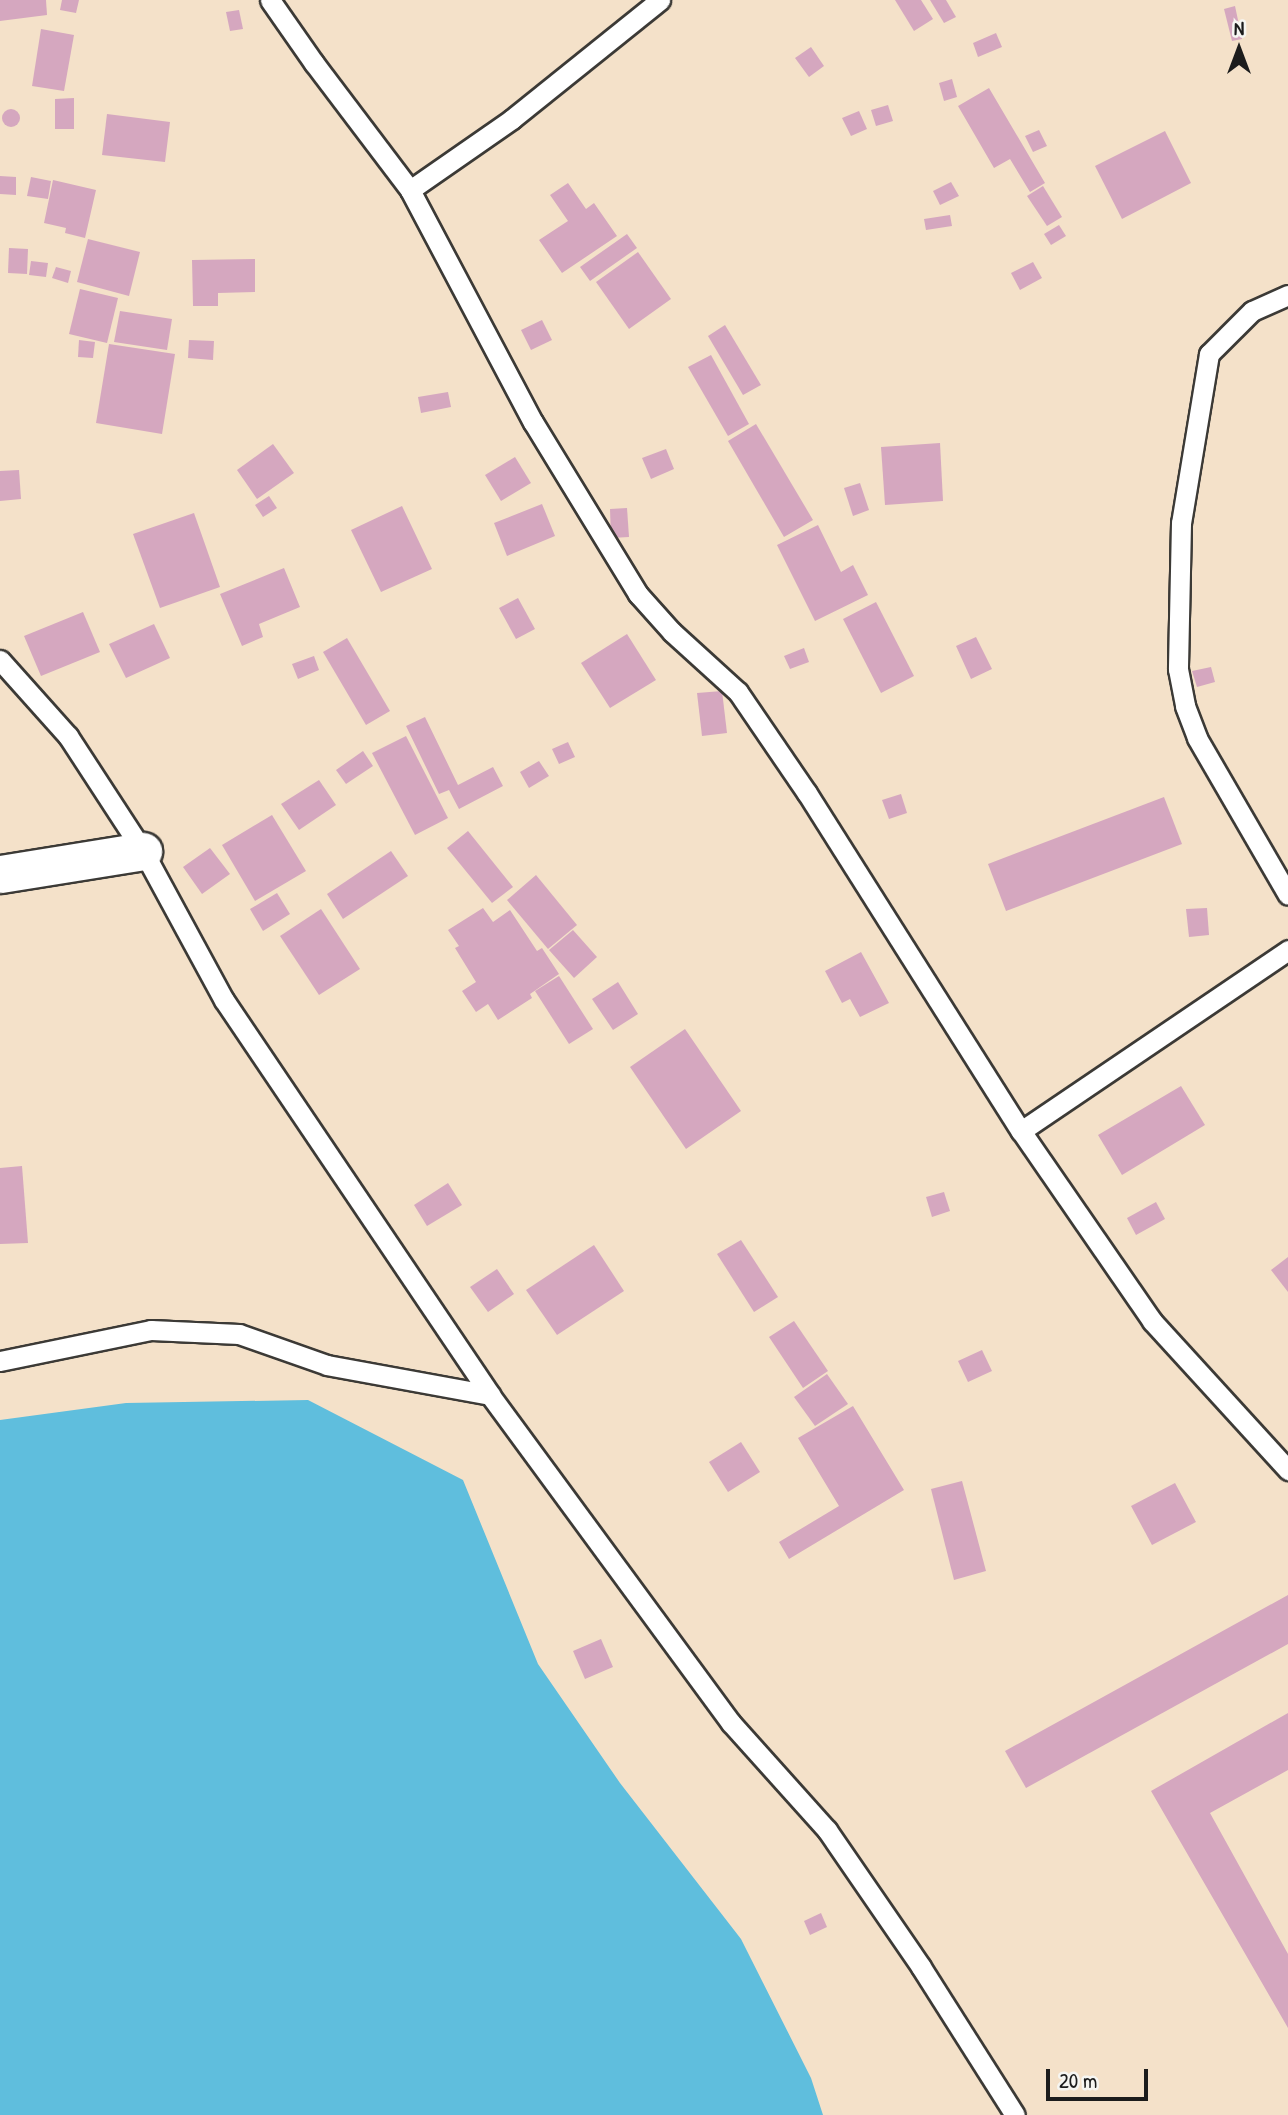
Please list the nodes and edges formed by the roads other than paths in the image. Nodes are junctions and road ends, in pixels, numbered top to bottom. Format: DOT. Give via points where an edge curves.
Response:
graph roads {
  1 [pos="270,0"];
  2 [pos="660,0"];
  3 [pos="410,190"];
  4 [pos="1288,295"];
  5 [pos="0,660"];
  6 [pos="143,850"];
  7 [pos="0,874"];
  8 [pos="1288,895"];
  9 [pos="1288,950"];
  10 [pos="1021,1131"];
  11 [pos="0,1361"];
  12 [pos="490,1395"];
  13 [pos="1288,1469"];
  14 [pos="1015,2115"];
  1 -- 3 [label="lane"];
  2 -- 3 [label="lane" via="512,119"];
  3 -- 10 [label="lane" via="533,422 638,594 738,692"];
  4 -- 8 [label="lane" via="1252,311 1209,354 1181,523 1178,669 1197,738"];
  5 -- 6 [label="lane" via="68,736"];
  6 -- 7 [label="street"];
  6 -- 12 [label="lane" via="224,1000"];
  9 -- 10 [label="lane"];
  10 -- 13 [label="lane" via="1152,1321"];
  11 -- 12 [label="lane" via="151,1330 240,1334 327,1365"];
  12 -- 14 [label="lane" via="732,1723 827,1830"];
}
